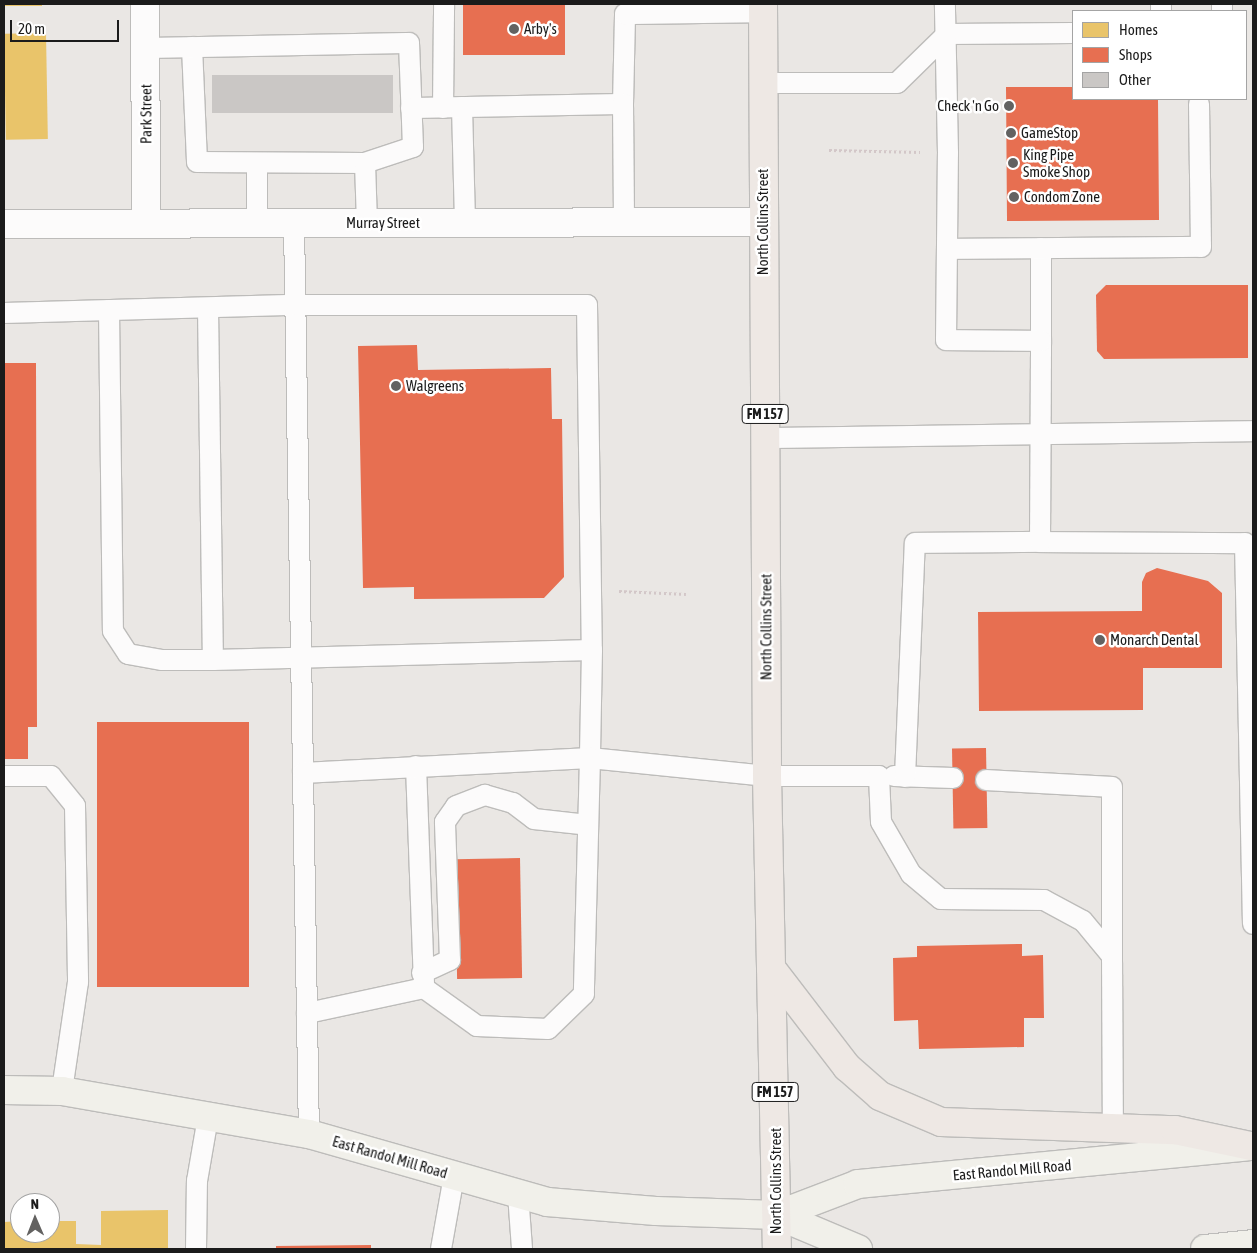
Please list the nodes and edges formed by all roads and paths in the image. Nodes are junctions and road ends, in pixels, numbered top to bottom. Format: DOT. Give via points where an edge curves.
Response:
graph roads {
  1 [pos="145,4"];
  2 [pos="444,4"];
  3 [pos="945,4"];
  4 [pos="763,8"];
  5 [pos="625,9"];
  6 [pos="1072,33"];
  7 [pos="947,34"];
  8 [pos="192,47"];
  9 [pos="145,48"];
  10 [pos="763,83"];
  11 [pos="622,104"];
  12 [pos="1199,104"];
  13 [pos="453,107"];
  14 [pos="412,108"];
  15 [pos="829,150"];
  16 [pos="948,153"];
  17 [pos="366,163"];
  18 [pos="257,164"];
  19 [pos="624,222"];
  20 [pos="763,222"];
  21 [pos="367,223"];
  22 [pos="466,223"];
  23 [pos="4,224"];
  24 [pos="146,224"];
  25 [pos="257,224"];
  26 [pos="294,224"];
  27 [pos="1041,248"];
  28 [pos="947,249"];
  29 [pos="296,305"];
  30 [pos="208,308"];
  31 [pos="109,310"];
  32 [pos="4,313"];
  33 [pos="1041,342"];
  34 [pos="1253,432"];
  35 [pos="1040,434"];
  36 [pos="765,438"];
  37 [pos="1040,542"];
  38 [pos="591,590"];
  39 [pos="686,594"];
  40 [pos="592,650"];
  41 [pos="301,659"];
  42 [pos="213,660"];
  43 [pos="590,758"];
  44 [pos="416,766"];
  45 [pos="303,773"];
  46 [pos="4,776"];
  47 [pos="767,776"];
  48 [pos="879,776"];
  49 [pos="905,777"];
  50 [pos="953,778"];
  51 [pos="986,780"];
  52 [pos="588,825"];
  53 [pos="1253,924"];
  54 [pos="1112,956"];
  55 [pos="771,968"];
  56 [pos="423,981"];
  57 [pos="307,1013"];
  58 [pos="4,1090"];
  59 [pos="62,1091"];
  60 [pos="208,1116"];
  61 [pos="1113,1128"];
  62 [pos="309,1134"];
  63 [pos="1252,1146"];
  64 [pos="454,1176"];
  65 [pos="518,1194"];
  66 [pos="777,1215"];
  67 [pos="1253,1244"];
  68 [pos="196,1249"];
  69 [pos="441,1249"];
  70 [pos="522,1249"];
  71 [pos="777,1249"];
  72 [pos="858,1249"];
  73 [pos="1205,1249"];
  1 -- 9 [label="street, Park Street"];
  2 -- 13 [label="lane"];
  3 -- 7 [label="lane"];
  4 -- 5 [label="lane"];
  4 -- 10 [label="main road, North Collins Street / FM 157"];
  5 -- 11 [label="lane"];
  6 -- 7 [label="lane"];
  7 -- 10 [label="lane" via="897,83"];
  7 -- 16 [label="lane"];
  8 -- 9 [label="lane"];
  8 -- 14 [label="lane" via="409,43"];
  8 -- 18 [label="lane" via="197,162"];
  9 -- 24 [label="street, Park Street"];
  10 -- 20 [label="main road, North Collins Street / FM 157"];
  11 -- 13 [label="lane"];
  11 -- 19 [label="lane"];
  12 -- 27 [label="lane" via="1201,247"];
  13 -- 14 [label="lane"];
  13 -- 22 [label="lane"];
  14 -- 17 [label="lane" via="413,147"];
  15 -- 16 [label="path"];
  16 -- 28 [label="lane"];
  17 -- 18 [label="lane"];
  17 -- 21 [label="lane"];
  18 -- 25 [label="lane"];
  19 -- 20 [label="street, Murray Street"];
  19 -- 22 [label="street, Murray Street"];
  20 -- 36 [label="main road, North Collins Street / FM 157"];
  21 -- 22 [label="street, Murray Street"];
  21 -- 26 [label="street, Murray Street"];
  23 -- 24 [label="street, Murray Street"];
  24 -- 25 [label="street, Murray Street"];
  25 -- 26 [label="street, Murray Street"];
  26 -- 29 [label="lane"];
  27 -- 28 [label="lane"];
  27 -- 33 [label="lane"];
  28 -- 33 [label="lane" via="946,340"];
  29 -- 30 [label="lane"];
  29 -- 38 [label="lane" via="587,305"];
  29 -- 41 [label="lane"];
  30 -- 31 [label="lane"];
  30 -- 42 [label="lane"];
  31 -- 32 [label="lane"];
  31 -- 42 [label="lane" via="112,630 128,654 162,660"];
  33 -- 35 [label="lane"];
  34 -- 35 [label="lane"];
  35 -- 36 [label="lane"];
  35 -- 37 [label="lane"];
  36 -- 47 [label="main road, North Collins Street / FM 157"];
  37 -- 49 [label="lane" via="915,543"];
  37 -- 53 [label="lane" via="1245,542"];
  38 -- 39 [label="path"];
  38 -- 40 [label="lane"];
  40 -- 41 [label="lane"];
  40 -- 43 [label="lane"];
  41 -- 42 [label="lane"];
  41 -- 45 [label="lane"];
  43 -- 44 [label="lane"];
  43 -- 47 [label="lane"];
  43 -- 52 [label="lane"];
  44 -- 45 [label="lane"];
  44 -- 56 [label="lane"];
  45 -- 57 [label="lane"];
  46 -- 59 [label="lane" via="51,776 75,806 78,982"];
  47 -- 48 [label="lane"];
  47 -- 55 [label="main road, North Collins Street / FM 157"];
  48 -- 49 [label="lane"];
  48 -- 54 [label="lane" via="881,822 911,874 941,898 1044,900 1083,921"];
  49 -- 50 [label="lane"];
  51 -- 54 [label="lane" via="1112,787"];
  52 -- 56 [label="lane" via="534,819 513,803 485,795 456,806 445,822 450,960"];
  52 -- 56 [label="lane" via="584,994 548,1029 478,1026"];
  54 -- 61 [label="lane"];
  55 -- 61 [label="main road" via="848,1067 880,1096 941,1122"];
  55 -- 66 [label="main road, North Collins Street / FM 157"];
  56 -- 57 [label="lane"];
  57 -- 62 [label="lane"];
  58 -- 59 [label="main road, East Randol Mill Road"];
  59 -- 60 [label="main road, East Randol Mill Road"];
  60 -- 62 [label="main road, East Randol Mill Road"];
  60 -- 68 [label="lane" via="197,1181"];
  61 -- 63 [label="main road" via="1176,1130"];
  62 -- 64 [label="main road, East Randol Mill Road"];
  63 -- 66 [label="main road, East Randol Mill Road" via="858,1184"];
  64 -- 65 [label="main road, East Randol Mill Road"];
  64 -- 69 [label="lane"];
  65 -- 66 [label="main road, East Randol Mill Road" via="547,1202"];
  65 -- 70 [label="lane"];
  66 -- 71 [label="main road, North Collins Street / FM 157"];
  66 -- 72 [label="main road, East Randol Mill Road"];
  67 -- 73 [label="main road"];
}
